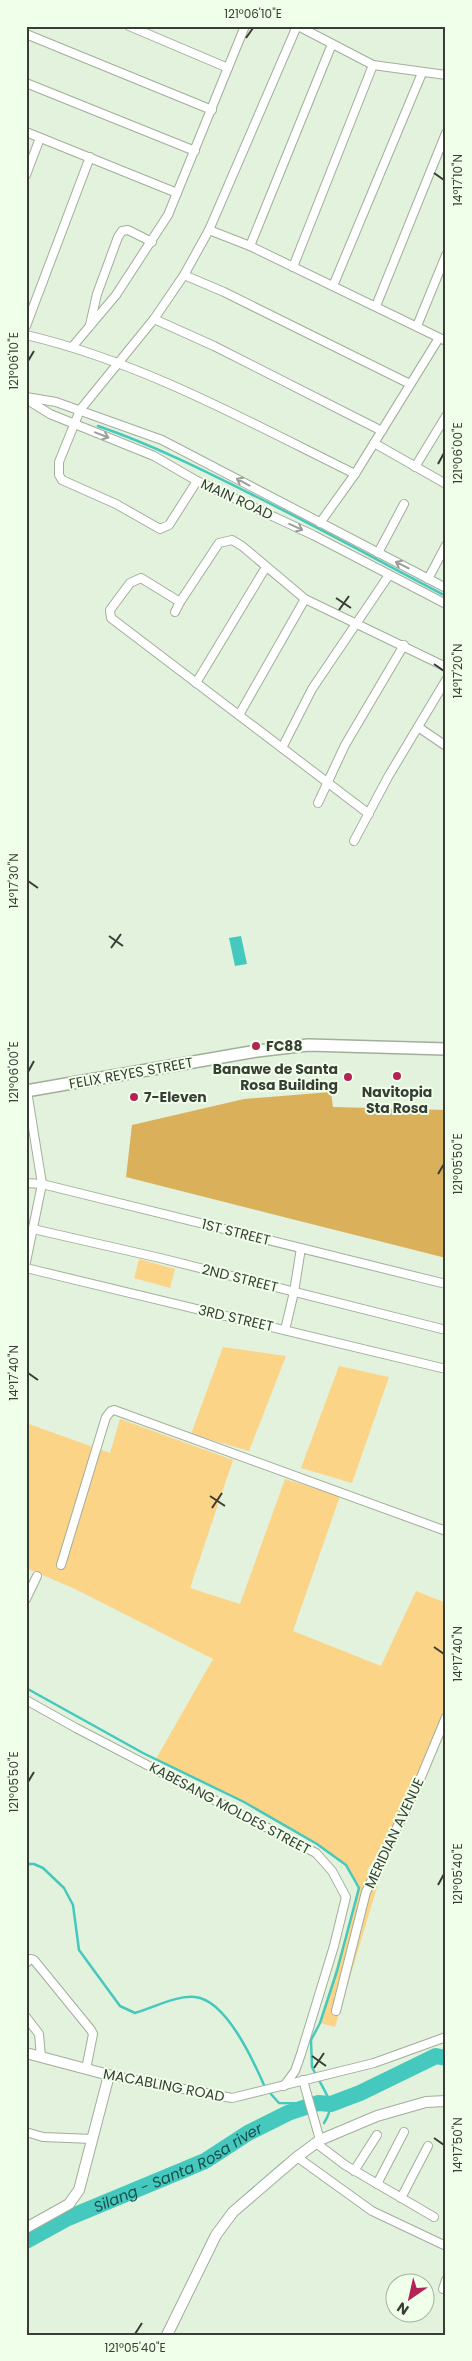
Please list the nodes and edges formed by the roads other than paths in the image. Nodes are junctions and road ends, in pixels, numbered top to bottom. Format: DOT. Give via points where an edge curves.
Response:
graph roads {
  1 [pos="129,26"];
  2 [pos="245,26"];
  3 [pos="297,26"];
  4 [pos="26,34"];
  5 [pos="332,44"];
  6 [pos="373,65"];
  7 [pos="228,68"];
  8 [pos="422,73"];
  9 [pos="446,74"];
  10 [pos="26,83"];
  11 [pos="212,110"];
  12 [pos="26,132"];
  13 [pos="446,132"];
  14 [pos="40,138"];
  15 [pos="195,152"];
  16 [pos="90,156"];
  17 [pos="26,175"];
  18 [pos="177,193"];
  19 [pos="209,230"];
  20 [pos="152,242"];
  21 [pos="250,246"];
  22 [pos="446,255"];
  23 [pos="293,267"];
  24 [pos="184,275"];
  25 [pos="333,286"];
  26 [pos="376,306"];
  27 [pos="154,319"];
  28 [pos="26,326"];
  29 [pos="90,326"];
  30 [pos="417,326"];
  31 [pos="26,334"];
  32 [pos="442,340"];
  33 [pos="73,346"];
  34 [pos="117,364"];
  35 [pos="410,384"];
  36 [pos="26,398"];
  37 [pos="80,410"];
  38 [pos="446,416"];
  39 [pos="74,424"];
  40 [pos="382,431"];
  41 [pos="374,443"];
  42 [pos="415,467"];
  43 [pos="355,474"];
  44 [pos="197,481"];
  45 [pos="446,484"];
  46 [pos="404,504"];
  47 [pos="320,523"];
  48 [pos="446,545"];
  49 [pos="378,553"];
  50 [pos="266,567"];
  51 [pos="389,575"];
  52 [pos="428,579"];
  53 [pos="446,588"];
  54 [pos="306,599"];
  55 [pos="180,602"];
  56 [pos="446,604"];
  57 [pos="175,612"];
  58 [pos="356,622"];
  59 [pos="404,645"];
  60 [pos="446,667"];
  61 [pos="446,680"];
  62 [pos="196,682"];
  63 [pos="239,715"];
  64 [pos="418,726"];
  65 [pos="446,746"];
  66 [pos="282,748"];
  67 [pos="328,781"];
  68 [pos="318,803"];
  69 [pos="369,814"];
  70 [pos="354,841"];
  71 [pos="446,1049"];
  72 [pos="27,1091"];
  73 [pos="26,1183"];
  74 [pos="42,1184"];
  75 [pos="33,1228"];
  76 [pos="301,1248"];
  77 [pos="26,1262"];
  78 [pos="26,1268"];
  79 [pos="446,1284"];
  80 [pos="294,1292"];
  81 [pos="285,1330"];
  82 [pos="446,1330"];
  83 [pos="446,1369"];
  84 [pos="446,1531"];
  85 [pos="61,1565"];
  86 [pos="37,1576"];
  87 [pos="26,1599"];
  88 [pos="26,1700"];
  89 [pos="446,1717"];
  90 [pos="26,1962"];
  91 [pos="336,2011"];
  92 [pos="26,2016"];
  93 [pos="446,2037"];
  94 [pos="26,2053"];
  95 [pos="41,2057"];
  96 [pos="86,2069"];
  97 [pos="109,2075"];
  98 [pos="304,2084"];
  99 [pos="284,2086"];
  100 [pos="446,2101"];
  101 [pos="26,2132"];
  102 [pos="404,2132"];
  103 [pos="377,2135"];
  104 [pos="93,2139"];
  105 [pos="318,2142"];
  106 [pos="428,2146"];
  107 [pos="296,2157"];
  108 [pos="354,2170"];
  109 [pos="377,2184"];
  110 [pos="401,2198"];
  111 [pos="434,2217"];
  112 [pos="26,2228"];
  113 [pos="446,2246"];
  114 [pos="446,2280"];
  115 [pos="443,2289"];
  116 [pos="167,2335"];
  1 -- 7 [label="street"];
  2 -- 7 [label="street"];
  3 -- 5 [label="street"];
  3 -- 19 [label="street"];
  4 -- 11 [label="street"];
  5 -- 6 [label="street"];
  5 -- 21 [label="street"];
  6 -- 8 [label="street"];
  6 -- 23 [label="street"];
  7 -- 11 [label="street"];
  8 -- 9 [label="street"];
  8 -- 25 [label="street"];
  10 -- 15 [label="street"];
  11 -- 15 [label="street"];
  12 -- 14 [label="street"];
  13 -- 26 [label="street"];
  14 -- 16 [label="street"];
  14 -- 17 [label="street"];
  15 -- 18 [label="street"];
  16 -- 18 [label="street"];
  16 -- 28 [label="street"];
  18 -- 20 [label="street"];
  19 -- 21 [label="street"];
  19 -- 24 [label="street"];
  20 -- 29 [label="street" via="116,295"];
  20 -- 29 [label="street" via="122,230 97,294"];
  21 -- 23 [label="street"];
  22 -- 30 [label="street"];
  23 -- 25 [label="street"];
  24 -- 27 [label="street"];
  24 -- 35 [label="street"];
  25 -- 26 [label="street"];
  26 -- 30 [label="street"];
  27 -- 34 [label="street"];
  27 -- 40 [label="street"];
  29 -- 33 [label="street"];
  30 -- 32 [label="street"];
  31 -- 33 [label="street"];
  32 -- 35 [label="street"];
  33 -- 34 [label="street"];
  34 -- 37 [label="street"];
  34 -- 43 [label="street" via="182,390"];
  35 -- 40 [label="street"];
  36 -- 37 [label="street, MAIN ROAD" via="45,398"];
  36 -- 39 [label="street, MAIN ROAD" via="50,414"];
  37 -- 39 [label="street"];
  47 -- 37 [label="street, MAIN ROAD, one-way" via="162,440"];
  38 -- 42 [label="street"];
  39 -- 44 [label="street, MAIN ROAD, one-way" via="154,456"];
  39 -- 44 [label="street" via="58,462 62,480 116,504 151,525 160,529 169,524"];
  40 -- 41 [label="street"];
  41 -- 42 [label="street"];
  41 -- 43 [label="street"];
  42 -- 45 [label="street"];
  43 -- 47 [label="street"];
  44 -- 51 [label="street, MAIN ROAD, one-way" via="313,535"];
  46 -- 49 [label="street"];
  47 -- 49 [label="street, MAIN ROAD"];
  48 -- 52 [label="street"];
  52 -- 49 [label="street, MAIN ROAD, one-way"];
  50 -- 54 [label="street"];
  50 -- 55 [label="street" via="238,543 232,540 219,543"];
  50 -- 62 [label="street"];
  51 -- 56 [label="street, MAIN ROAD"];
  51 -- 58 [label="street"];
  52 -- 53 [label="street, MAIN ROAD"];
  54 -- 58 [label="street"];
  54 -- 63 [label="street"];
  55 -- 57 [label="street"];
  55 -- 62 [label="street" via="141,578 130,583 110,610 111,618"];
  58 -- 59 [label="street"];
  58 -- 66 [label="street" via="312,689"];
  59 -- 60 [label="street"];
  59 -- 67 [label="street" via="345,745"];
  61 -- 64 [label="street"];
  62 -- 63 [label="street"];
  63 -- 66 [label="street"];
  64 -- 65 [label="street"];
  64 -- 69 [label="street"];
  66 -- 67 [label="street"];
  67 -- 68 [label="street"];
  67 -- 69 [label="street"];
  69 -- 70 [label="street"];
  71 -- 72 [label="main road, FELIX REYES STREET" via="308,1045"];
  72 -- 74 [label="street"];
  73 -- 74 [label="street, 1ST STREET"];
  74 -- 75 [label="street"];
  74 -- 76 [label="street, 1ST STREET"];
  75 -- 77 [label="street"];
  75 -- 80 [label="street, 2ND STREET"];
  76 -- 79 [label="street, 1ST STREET"];
  76 -- 80 [label="street"];
  78 -- 81 [label="street, 3RD STREET"];
  80 -- 81 [label="street"];
  80 -- 82 [label="street, 2ND STREET"];
  81 -- 83 [label="street, 3RD STREET"];
  84 -- 85 [label="street" via="114,1410 106,1417"];
  86 -- 87 [label="street"];
  88 -- 99 [label="street, KABESANG MOLDES STREET" via="316,1853 332,1870 346,1897 301,2054"];
  89 -- 91 [label="street, MERIDIAN AVENUE" via="366,1892"];
  90 -- 96 [label="street" via="34,1960 92,2030"];
  92 -- 95 [label="street" via="39,2034"];
  93 -- 98 [label="street, MACABLING ROAD"];
  94 -- 95 [label="street, MACABLING ROAD"];
  95 -- 96 [label="street, MACABLING ROAD"];
  96 -- 97 [label="street, MACABLING ROAD"];
  97 -- 99 [label="street, MACABLING ROAD" via="227,2098"];
  97 -- 104 [label="street"];
  98 -- 99 [label="street, MACABLING ROAD"];
  98 -- 105 [label="street"];
  100 -- 105 [label="street" via="426,2102 377,2116"];
  101 -- 104 [label="street" via="43,2137"];
  102 -- 109 [label="street"];
  103 -- 108 [label="street"];
  104 -- 112 [label="street" via="79,2190 69,2204"];
  105 -- 107 [label="street"];
  105 -- 108 [label="street"];
  106 -- 110 [label="street"];
  107 -- 113 [label="street" via="372,2211"];
  107 -- 116 [label="street" via="233,2212 216,2235"];
  108 -- 109 [label="street"];
  109 -- 110 [label="street"];
  110 -- 111 [label="street"];
  114 -- 115 [label="street"];
}
